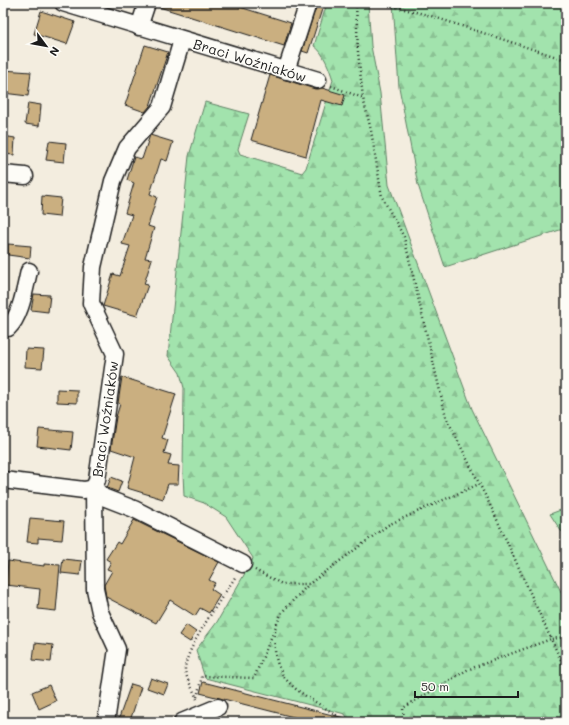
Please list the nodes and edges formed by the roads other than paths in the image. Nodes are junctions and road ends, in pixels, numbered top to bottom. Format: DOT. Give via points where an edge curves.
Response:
graph roads {
  1 [pos="63,3"];
  2 [pos="146,3"];
  3 [pos="308,3"];
  4 [pos="139,27"];
  5 [pos="182,40"];
  6 [pos="286,71"];
  7 [pos="318,80"];
  8 [pos="3,174"];
  9 [pos="25,176"];
  10 [pos="29,271"];
  11 [pos="3,328"];
  12 [pos="3,480"];
  13 [pos="94,488"];
  14 [pos="244,564"];
  15 [pos="218,707"];
  16 [pos="188,719"];
  17 [pos="106,722"];
  1 -- 4 [label="street, Braci Woźniaków"];
  2 -- 4 [label="street"];
  3 -- 6 [label="street"];
  4 -- 5 [label="street, Braci Woźniaków"];
  5 -- 6 [label="street, Braci Woźniaków"];
  5 -- 13 [label="street, Braci Woźniaków" via="162,107 127,148 113,181 93,267 91,303 115,354"];
  6 -- 7 [label="street, Braci Woźniaków"];
  8 -- 9 [label="street"];
  10 -- 11 [label="street" via="25,292 15,319 8,328"];
  12 -- 13 [label="street" via="84,490"];
  13 -- 14 [label="street" via="103,497 134,509"];
  13 -- 17 [label="street, Braci Woźniaków" via="95,589 100,612 117,649"];
  15 -- 16 [label="street"];
}
